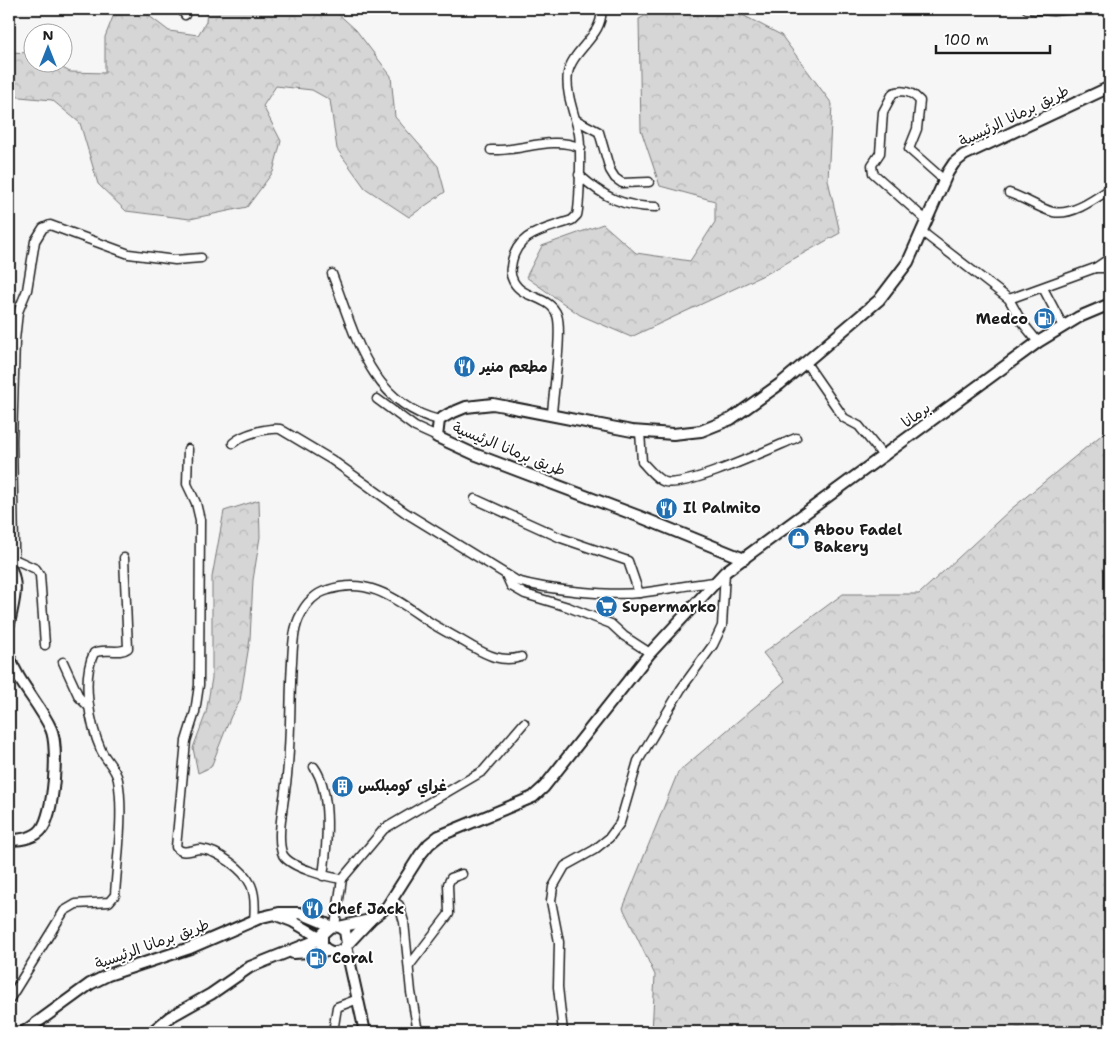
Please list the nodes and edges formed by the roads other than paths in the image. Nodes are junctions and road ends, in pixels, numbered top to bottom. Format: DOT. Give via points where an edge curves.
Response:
graph roads {
  1 [pos="601,9"];
  2 [pos="1027,9"];
  3 [pos="1074,9"];
  4 [pos="1110,87"];
  5 [pos="576,120"];
  6 [pos="581,148"];
  7 [pos="490,150"];
  8 [pos="579,175"];
  9 [pos="944,180"];
  10 [pos="649,182"];
  11 [pos="1110,183"];
  12 [pos="1110,190"];
  13 [pos="1009,194"];
  14 [pos="656,208"];
  15 [pos="926,220"];
  16 [pos="922,231"];
  17 [pos="201,258"];
  18 [pos="1110,258"];
  19 [pos="1095,268"];
  20 [pos="1110,268"];
  21 [pos="332,274"];
  22 [pos="1043,288"];
  23 [pos="1009,299"];
  24 [pos="1110,304"];
  25 [pos="1062,326"];
  26 [pos="1038,342"];
  27 [pos="806,363"];
  28 [pos="377,400"];
  29 [pos="552,414"];
  30 [pos="439,420"];
  31 [pos="640,432"];
  32 [pos="437,437"];
  33 [pos="796,438"];
  34 [pos="232,443"];
  35 [pos="188,449"];
  36 [pos="884,457"];
  37 [pos="475,499"];
  38 [pos="124,558"];
  39 [pos="744,559"];
  40 [pos="11,563"];
  41 [pos="725,572"];
  42 [pos="506,575"];
  43 [pos="716,582"];
  44 [pos="638,593"];
  45 [pos="9,624"];
  46 [pos="45,645"];
  47 [pos="650,653"];
  48 [pos="9,656"];
  49 [pos="521,657"];
  50 [pos="63,662"];
  51 [pos="89,707"];
  52 [pos="524,723"];
  53 [pos="314,768"];
  54 [pos="9,840"];
  55 [pos="462,874"];
  56 [pos="324,876"];
  57 [pos="342,879"];
  58 [pos="393,901"];
  59 [pos="273,914"];
  60 [pos="371,920"];
  61 [pos="254,921"];
  62 [pos="335,926"];
  63 [pos="320,938"];
  64 [pos="339,948"];
  65 [pos="285,953"];
  66 [pos="409,966"];
  67 [pos="358,999"];
  68 [pos="9,1000"];
  69 [pos="24,1032"];
  70 [pos="152,1032"];
  71 [pos="333,1032"];
  72 [pos="365,1032"];
  73 [pos="418,1032"];
  74 [pos="563,1032"];
  1 -- 5 [label="street" via="596,29 568,70 569,93"];
  2 -- 3 [label="street"];
  4 -- 9 [label="street, طريق برمانا الرئيسية" via="964,155 954,163"];
  5 -- 6 [label="street"];
  5 -- 10 [label="street" via="599,132 615,178 622,183"];
  6 -- 7 [label="street" via="554,142 508,151"];
  6 -- 8 [label="street"];
  8 -- 14 [label="street" via="621,204"];
  8 -- 29 [label="street" via="575,218 542,230 517,246 510,273 515,285 554,307 558,316"];
  9 -- 15 [label="street, طريق برمانا الرئيسية"];
  9 -- 15 [label="street" via="909,149 917,129 920,101 914,94 902,90 893,93 884,112 880,153 872,165 873,173"];
  11 -- 12 [label="street"];
  12 -- 13 [label="street" via="1060,213"];
  15 -- 16 [label="street, طريق برمانا الرئيسية"];
  16 -- 23 [label="street"];
  16 -- 27 [label="street, طريق برمانا الرئيسية" via="908,262 880,300"];
  17 -- 40 [label="street" via="175,260 129,254 50,225 42,228 36,236 27,290 18,312 15,340"];
  18 -- 19 [label="street"];
  19 -- 20 [label="street"];
  19 -- 22 [label="street"];
  21 -- 30 [label="street" via="376,378 411,412"];
  22 -- 23 [label="street"];
  22 -- 25 [label="street"];
  23 -- 26 [label="street"];
  24 -- 25 [label="street, برمانا"];
  25 -- 26 [label="street, برمانا"];
  26 -- 36 [label="street, برمانا"];
  27 -- 31 [label="street, طريق برمانا الرئيسية" via="731,419 701,431 673,434"];
  27 -- 36 [label="street" via="844,418 859,426"];
  28 -- 32 [label="street" via="415,427"];
  29 -- 30 [label="street, طريق برمانا الرئيسية" via="493,404 466,407"];
  29 -- 31 [label="street, طريق برمانا الرئيسية"];
  30 -- 32 [label="street, طريق برمانا الرئيسية"];
  31 -- 33 [label="street" via="642,462 664,482 677,483 729,467"];
  32 -- 39 [label="street, طريق برمانا الرئيسية"];
  34 -- 42 [label="street" via="239,438 280,429"];
  35 -- 61 [label="street" via="187,484 200,520 199,685 186,741 176,847 186,852 201,849 213,853 239,871 253,891"];
  36 -- 39 [label="street, برمانا"];
  37 -- 44 [label="street" via="561,538 628,561"];
  38 -- 51 [label="street" via="128,648 94,653 90,667"];
  39 -- 41 [label="street"];
  40 -- 45 [label="street" via="16,594"];
  40 -- 46 [label="street" via="36,569 40,575"];
  41 -- 43 [label="street"];
  41 -- 74 [label="street" via="722,626 638,761 620,822 599,846 565,866 553,887 551,901 559,942 558,987"];
  42 -- 44 [label="street" via="532,585"];
  42 -- 47 [label="street" via="511,586 525,594 611,624"];
  43 -- 44 [label="street"];
  43 -- 47 [label="street"];
  47 -- 58 [label="street" via="533,798 439,836 420,855"];
  48 -- 54 [label="street" via="23,686 44,716 54,740 52,792 44,825 38,833 20,840"];
  49 -- 56 [label="street" via="499,659 486,654 375,588 361,585 335,588 308,602 300,614 294,643 281,840 286,858"];
  50 -- 51 [label="street" via="79,697"];
  51 -- 68 [label="street" via="101,750 116,771 118,780 120,808 115,895 109,902 76,904 64,911"];
  52 -- 57 [label="street" via="484,772 384,830"];
  53 -- 56 [label="street" via="326,809"];
  55 -- 66 [label="street" via="451,878 448,884 449,914"];
  56 -- 57 [label="street"];
  57 -- 62 [label="street"];
  58 -- 60 [label="street"];
  58 -- 66 [label="street" via="399,905 404,922"];
  59 -- 61 [label="street, طريق برمانا الرئيسية"];
  59 -- 62 [label="street, طريق برمانا الرئيسية" via="300,913"];
  59 -- 63 [label="street"];
  60 -- 62 [label="street"];
  60 -- 64 [label="street"];
  61 -- 69 [label="street, طريق برمانا الرئيسية" via="190,948 108,975 90,984"];
  62 -- 63 [label="street" via="324,930"];
  62 -- 64 [label="street" via="345,931"];
  63 -- 64 [label="street" via="322,946"];
  63 -- 65 [label="street"];
  64 -- 65 [label="street"];
  64 -- 67 [label="street" via="352,974"];
  65 -- 70 [label="street" via="250,967 170,1017"];
  66 -- 73 [label="street"];
  67 -- 71 [label="street" via="338,1007"];
  67 -- 72 [label="street"];
}
